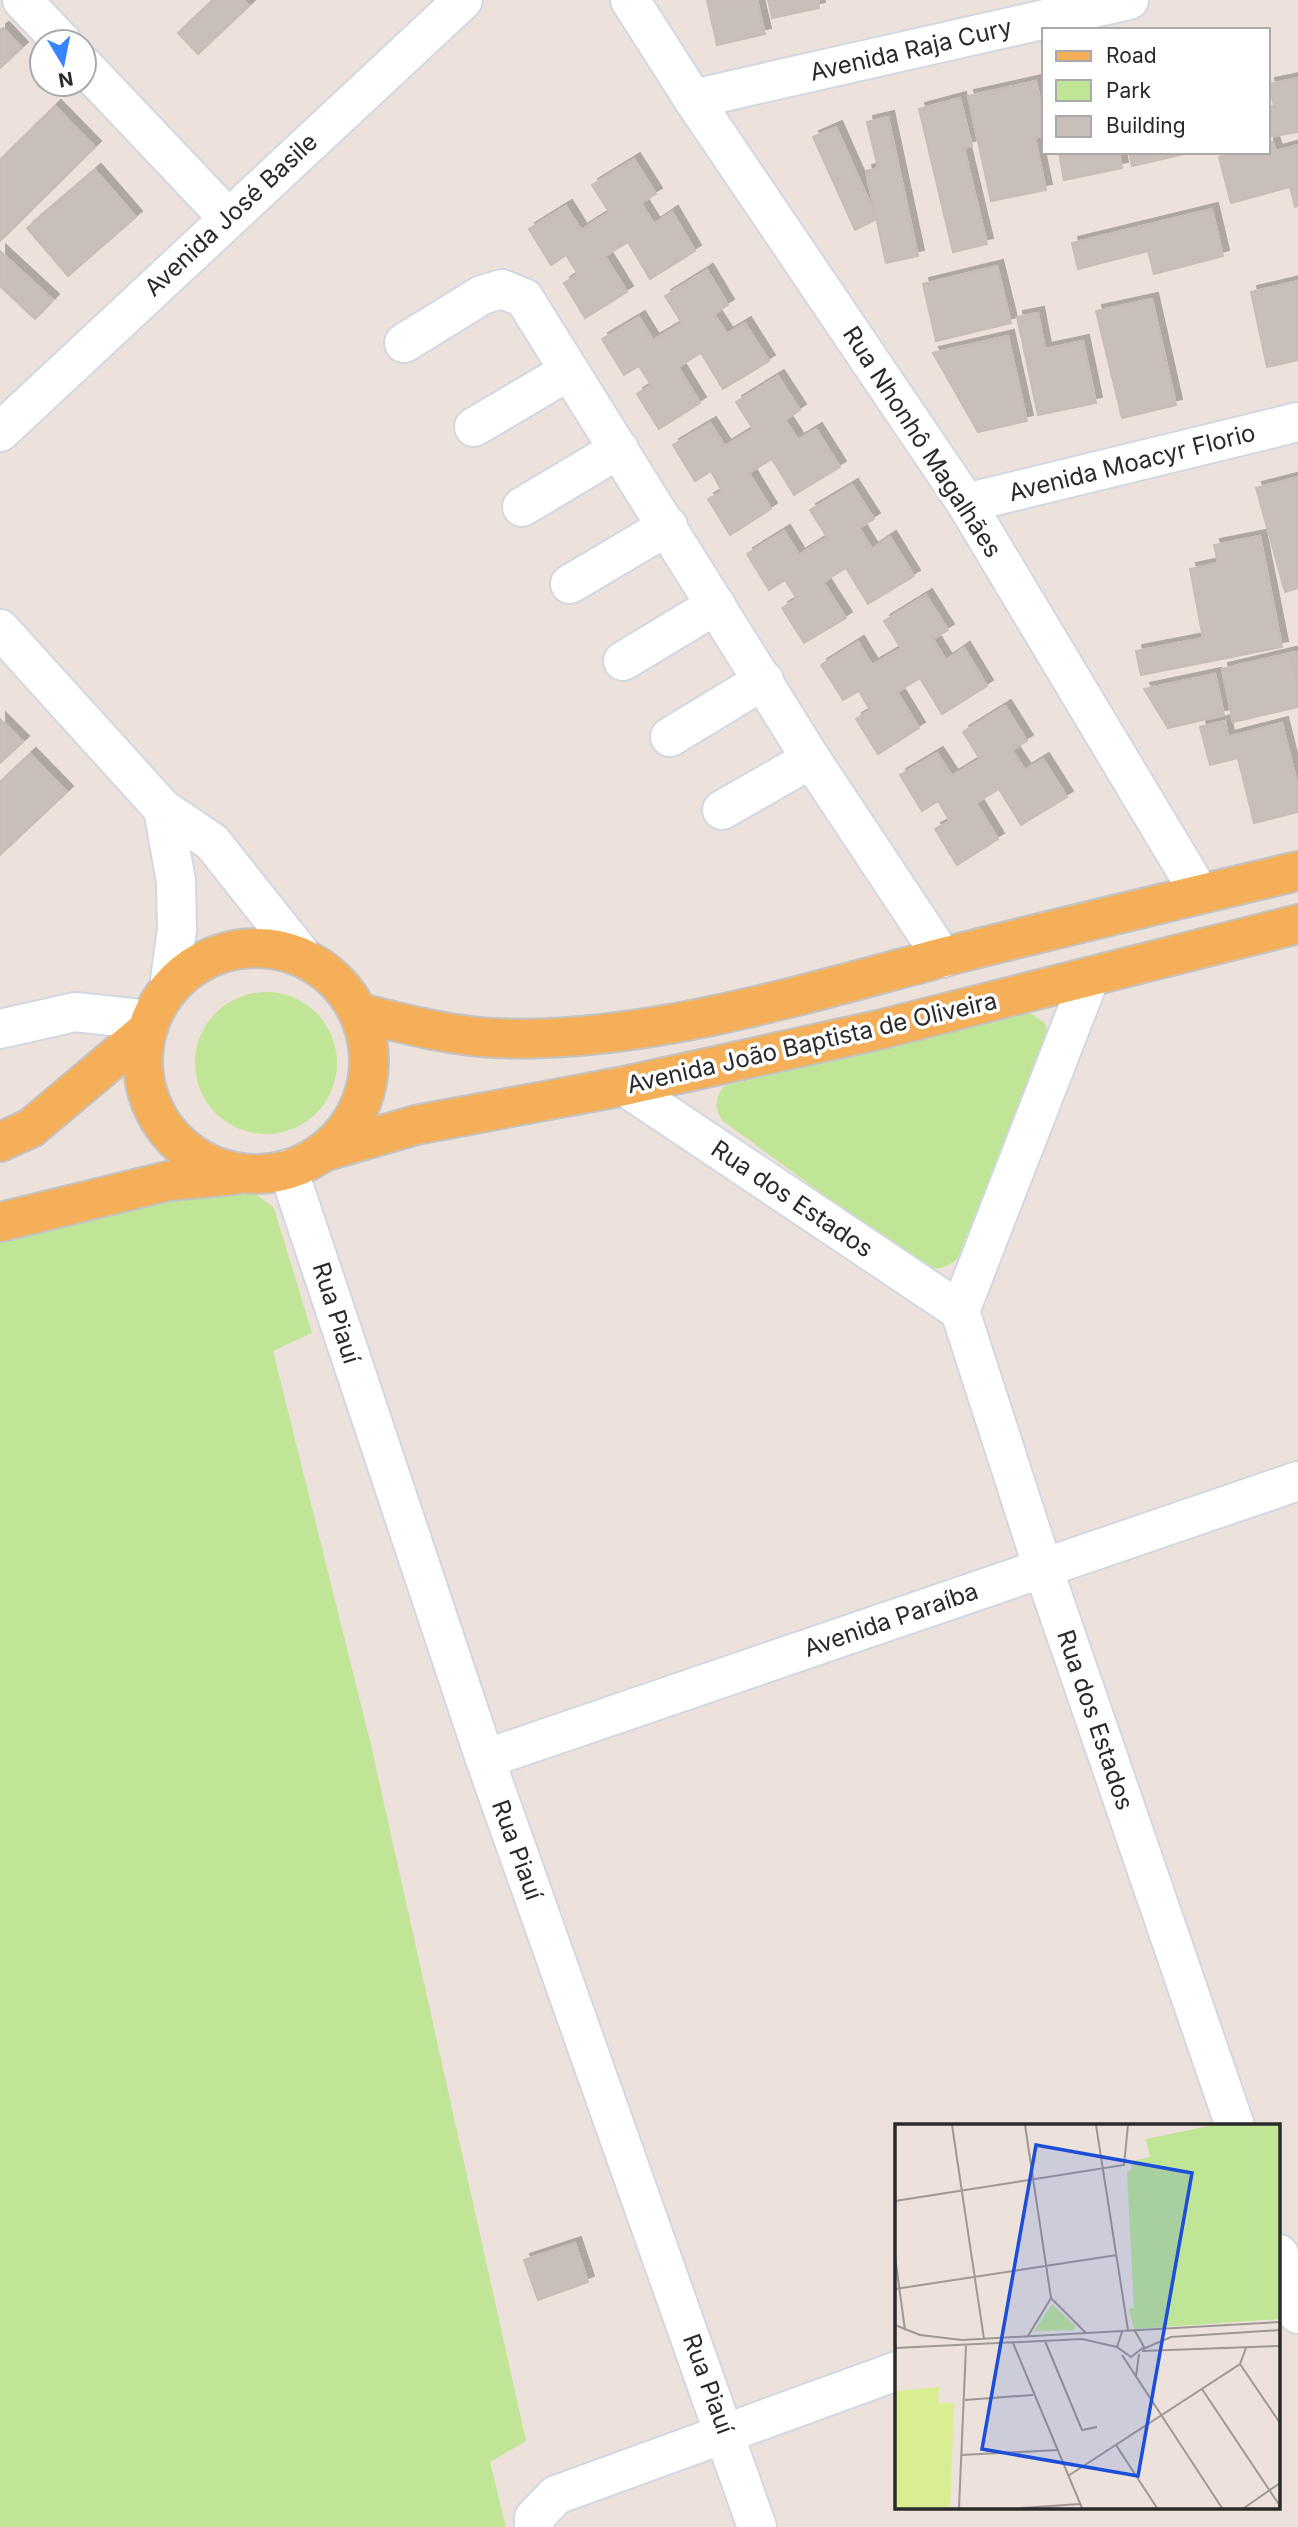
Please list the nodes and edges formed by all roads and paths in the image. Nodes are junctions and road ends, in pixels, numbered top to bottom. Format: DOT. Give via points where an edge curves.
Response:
graph roads {
  1 [pos="22,0"];
  2 [pos="463,0"];
  3 [pos="629,0"];
  4 [pos="1129,0"];
  5 [pos="49,28"];
  6 [pos="98,81"];
  7 [pos="693,99"];
  8 [pos="228,218"];
  9 [pos="404,342"];
  10 [pos="569,372"];
  11 [pos="1298,422"];
  12 [pos="474,426"];
  13 [pos="0,432"];
  14 [pos="619,449"];
  15 [pos="967,503"];
  16 [pos="522,507"];
  17 [pos="668,526"];
  18 [pos="570,584"];
  19 [pos="716,605"];
  20 [pos="0,629"];
  21 [pos="623,661"];
  22 [pos="764,680"];
  23 [pos="670,737"];
  24 [pos="811,759"];
  25 [pos="163,809"];
  26 [pos="722,810"];
  27 [pos="1298,871"];
  28 [pos="1200,894"];
  29 [pos="1298,924"];
  30 [pos="304,958"];
  31 [pos="943,958"];
  32 [pos="1090,976"];
  33 [pos="155,1013"];
  34 [pos="359,1013"];
  35 [pos="0,1029"];
  36 [pos="624,1086"];
  37 [pos="0,1142"];
  38 [pos="323,1152"];
  39 [pos="270,1171"];
  40 [pos="0,1222"];
  41 [pos="960,1311"];
  42 [pos="1298,1481"];
  43 [pos="1043,1568"];
  44 [pos="485,1759"];
  45 [pos="1234,2124"];
  46 [pos="1298,2231"];
  47 [pos="1280,2238"];
  48 [pos="1280,2257"];
  49 [pos="1298,2314"];
  50 [pos="895,2372"];
  51 [pos="726,2434"];
  52 [pos="534,2522"];
  53 [pos="757,2527"];
  1 -- 5 [label="street"];
  2 -- 8 [label="street, Avenida José Basile"];
  3 -- 7 [label="street, Rua Nhonhô Magalhães"];
  4 -- 7 [label="street, Avenida Raja Cury"];
  6 -- 8 [label="street"];
  7 -- 15 [label="street, Rua Nhonhô Magalhães"];
  8 -- 13 [label="street, Avenida José Basile"];
  9 -- 10 [label="street" via="482,295 502,289 524,298"];
  10 -- 12 [label="street"];
  10 -- 14 [label="street"];
  11 -- 15 [label="street, Avenida Moacyr Florio"];
  14 -- 16 [label="street"];
  14 -- 17 [label="street"];
  15 -- 28 [label="street, Rua Nhonhô Magalhães"];
  17 -- 18 [label="street"];
  17 -- 19 [label="street"];
  19 -- 21 [label="street"];
  19 -- 22 [label="street"];
  20 -- 25 [label="street"];
  22 -- 23 [label="street"];
  22 -- 24 [label="street"];
  24 -- 26 [label="street"];
  24 -- 31 [label="street"];
  25 -- 30 [label="street" via="212,842"];
  25 -- 33 [label="street" via="176,881 177,929"];
  27 -- 28 [label="main road, Avenida João Baptista de Oliveira"];
  28 -- 31 [label="main road, Avenida João Baptista de Oliveira"];
  29 -- 32 [label="main road, Avenida João Baptista de Oliveira"];
  30 -- 33 [label="main road" via="269,948 232,950 197,964"];
  30 -- 34 [label="main road" via="337,980"];
  31 -- 34 [label="main road, Avenida João Baptista de Oliveira" via="738,1009 560,1038 458,1035"];
  32 -- 36 [label="main road, Avenida João Baptista de Oliveira" via="878,1030"];
  32 -- 41 [label="street"];
  33 -- 35 [label="street" via="75,1012"];
  33 -- 37 [label="main road" via="31,1128"];
  33 -- 39 [label="main road" via="142,1055 150,1102 161,1123 185,1150 217,1167"];
  34 -- 38 [label="main road" via="370,1050 366,1088 350,1124"];
  36 -- 38 [label="main road, Avenida João Baptista de Oliveira" via="416,1125"];
  36 -- 41 [label="street, Rua dos Estados"];
  38 -- 39 [label="main road"];
  39 -- 40 [label="main road" via="168,1181"];
  39 -- 44 [label="street, Rua Piauí"];
  41 -- 43 [label="street, Rua dos Estados"];
  42 -- 43 [label="street, Avenida Paraíba"];
  43 -- 44 [label="street, Avenida Paraíba"];
  43 -- 45 [label="street, Rua dos Estados"];
  44 -- 51 [label="street, Rua Piauí"];
  46 -- 47 [label="street"];
  48 -- 49 [label="street"];
  50 -- 51 [label="street"];
  51 -- 52 [label="street" via="556,2495"];
  51 -- 53 [label="street, Rua Piauí"];
}
